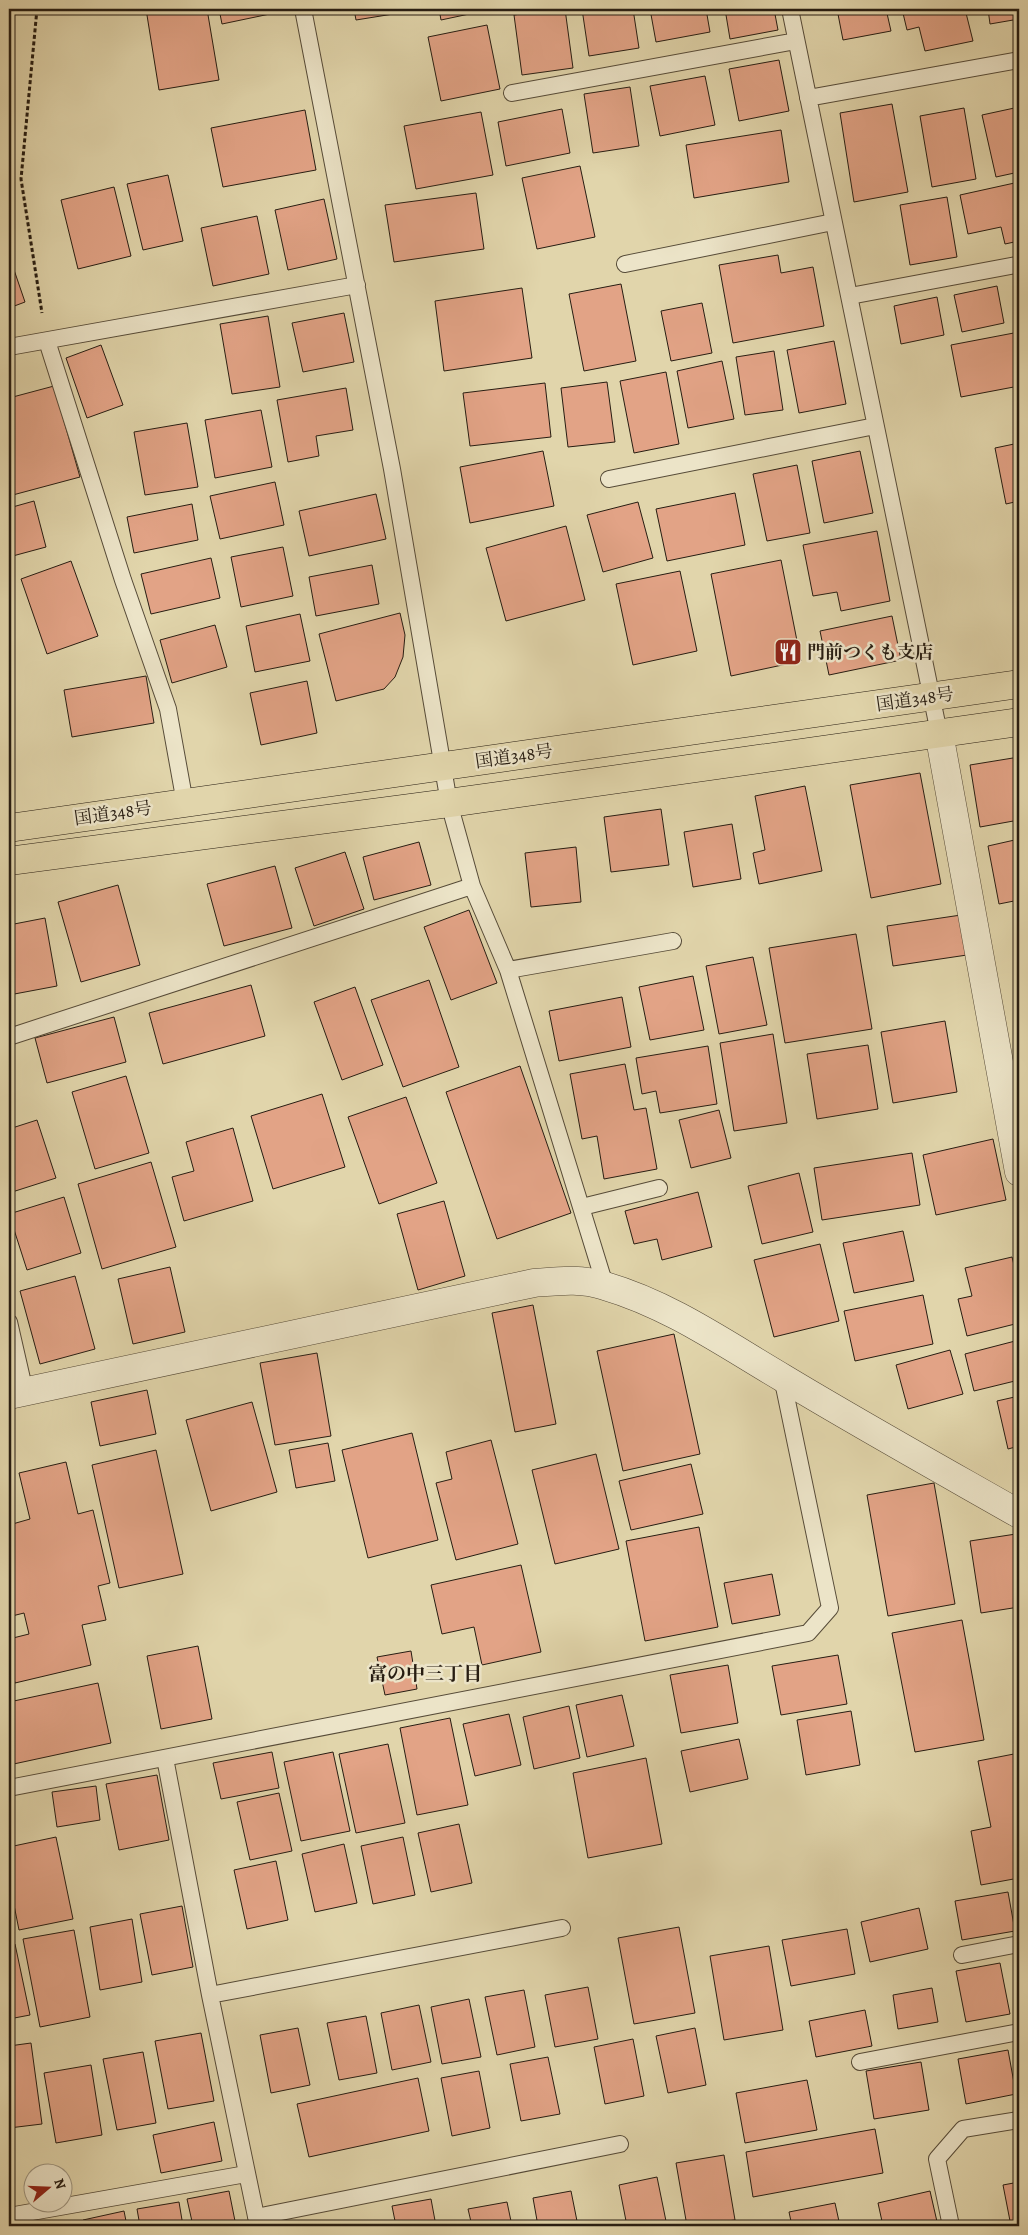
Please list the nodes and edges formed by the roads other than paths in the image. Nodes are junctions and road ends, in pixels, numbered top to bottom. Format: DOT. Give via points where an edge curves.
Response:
graph roads {
  1 [pos="303,9"];
  2 [pos="790,9"];
  3 [pos="796,41"];
  4 [pos="1019,60"];
  5 [pos="512,93"];
  6 [pos="808,98"];
  7 [pos="833,222"];
  8 [pos="625,264"];
  9 [pos="1016,265"];
  10 [pos="357,285"];
  11 [pos="850,296"];
  12 [pos="47,341"];
  13 [pos="9,347"];
  14 [pos="875,426"];
  15 [pos="609,479"];
  16 [pos="1019,684"];
  17 [pos="932,696"];
  18 [pos="1019,722"];
  19 [pos="939,733"];
  20 [pos="444,766"];
  21 [pos="186,802"];
  22 [pos="450,802"];
  23 [pos="9,828"];
  24 [pos="9,861"];
  25 [pos="472,886"];
  26 [pos="673,941"];
  27 [pos="508,970"];
  28 [pos="9,1037"];
  29 [pos="1019,1172"];
  30 [pos="659,1188"];
  31 [pos="582,1207"];
  32 [pos="605,1286"];
  33 [pos="9,1322"];
  34 [pos="782,1377"];
  35 [pos="17,1394"];
  36 [pos="1019,1514"];
  37 [pos="165,1758"];
  38 [pos="9,1788"];
  39 [pos="562,1928"];
  40 [pos="1019,1944"];
  41 [pos="962,1955"];
  42 [pos="210,1995"];
  43 [pos="1019,2032"];
  44 [pos="860,2062"];
  45 [pos="1019,2120"];
  46 [pos="620,2144"];
  47 [pos="246,2174"];
  48 [pos="9,2216"];
  49 [pos="257,2222"];
  50 [pos="951,2226"];
  1 -- 10 [label="lane"];
  2 -- 3 [label="lane"];
  3 -- 5 [label="lane"];
  3 -- 6 [label="lane"];
  4 -- 6 [label="lane"];
  6 -- 7 [label="lane"];
  7 -- 8 [label="lane"];
  7 -- 11 [label="lane"];
  9 -- 11 [label="lane"];
  10 -- 12 [label="lane"];
  10 -- 20 [label="lane"];
  11 -- 14 [label="lane"];
  12 -- 13 [label="lane"];
  12 -- 21 [label="lane" via="168,709"];
  14 -- 15 [label="lane"];
  14 -- 17 [label="lane"];
  16 -- 17 [label="highway, 国道348号"];
  17 -- 19 [label="lane"];
  17 -- 20 [label="highway, 国道348号"];
  18 -- 19 [label="highway, 国道348号"];
  19 -- 22 [label="highway, 国道348号"];
  19 -- 29 [label="street"];
  20 -- 21 [label="highway, 国道348号"];
  20 -- 22 [label="lane"];
  21 -- 23 [label="highway, 国道348号"];
  22 -- 24 [label="highway, 国道348号"];
  22 -- 25 [label="lane"];
  25 -- 27 [label="lane"];
  25 -- 28 [label="lane"];
  26 -- 27 [label="lane"];
  27 -- 31 [label="lane"];
  30 -- 31 [label="lane"];
  31 -- 32 [label="lane"];
  32 -- 34 [label="street" via="651,1303 717,1337"];
  32 -- 35 [label="street" via="575,1279 534,1284"];
  33 -- 35 [label="lane"];
  34 -- 36 [label="street"];
  34 -- 37 [label="lane" via="830,1608 808,1633"];
  37 -- 38 [label="lane"];
  37 -- 42 [label="lane"];
  39 -- 42 [label="lane"];
  40 -- 41 [label="lane"];
  42 -- 47 [label="lane"];
  43 -- 44 [label="lane"];
  45 -- 50 [label="lane" via="963,2129 937,2158"];
  46 -- 49 [label="lane"];
  47 -- 48 [label="lane"];
  47 -- 49 [label="lane"];
}
